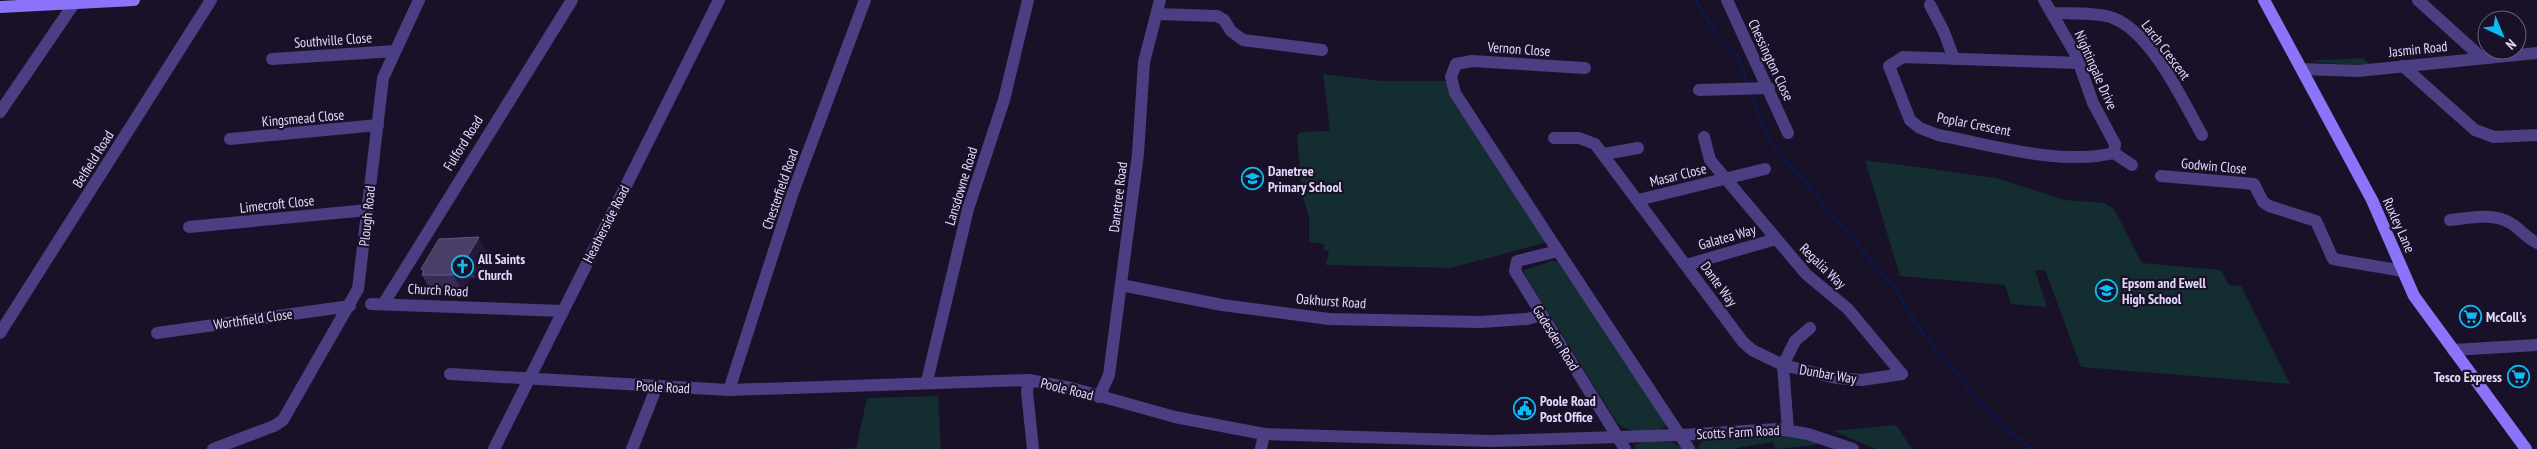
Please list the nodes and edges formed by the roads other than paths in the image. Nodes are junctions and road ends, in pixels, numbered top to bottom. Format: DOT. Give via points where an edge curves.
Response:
graph roads {
  1 [pos="134,0"];
  2 [pos="211,0"];
  3 [pos="420,0"];
  4 [pos="572,0"];
  5 [pos="719,0"];
  6 [pos="865,0"];
  7 [pos="1028,0"];
  8 [pos="1160,0"];
  9 [pos="1727,0"];
  10 [pos="2044,0"];
  11 [pos="2264,0"];
  12 [pos="2418,0"];
  13 [pos="115,1"];
  14 [pos="72,5"];
  15 [pos="1930,5"];
  16 [pos="0,7"];
  17 [pos="2052,13"];
  18 [pos="1157,14"];
  19 [pos="1322,50"];
  20 [pos="395,51"];
  21 [pos="2477,53"];
  22 [pos="272,59"];
  23 [pos="1954,59"];
  24 [pos="2477,59"];
  25 [pos="2080,63"];
  26 [pos="2403,66"];
  27 [pos="1585,68"];
  28 [pos="2302,69"];
  29 [pos="1769,88"];
  30 [pos="1699,90"];
  31 [pos="0,112"];
  32 [pos="378,125"];
  33 [pos="1788,133"];
  34 [pos="2537,135"];
  35 [pos="2202,136"];
  36 [pos="1704,137"];
  37 [pos="1554,138"];
  38 [pos="230,139"];
  39 [pos="1638,148"];
  40 [pos="2114,153"];
  41 [pos="1604,154"];
  42 [pos="2132,165"];
  43 [pos="1766,169"];
  44 [pos="2162,176"];
  45 [pos="1726,178"];
  46 [pos="1638,200"];
  47 [pos="368,210"];
  48 [pos="2450,220"];
  49 [pos="189,228"];
  50 [pos="1776,239"];
  51 [pos="2537,243"];
  52 [pos="1558,251"];
  53 [pos="1686,264"];
  54 [pos="2403,272"];
  55 [pos="1121,285"];
  56 [pos="377,303"];
  57 [pos="350,306"];
  58 [pos="563,311"];
  59 [pos="1542,315"];
  60 [pos="1810,328"];
  61 [pos="157,333"];
  62 [pos="0,334"];
  63 [pos="2537,345"];
  64 [pos="2453,350"];
  65 [pos="1784,365"];
  66 [pos="450,374"];
  67 [pos="1902,374"];
  68 [pos="529,379"];
  69 [pos="1029,380"];
  70 [pos="927,382"];
  71 [pos="657,386"];
  72 [pos="729,390"];
  73 [pos="1099,397"];
  74 [pos="1788,430"];
  75 [pos="1264,434"];
  76 [pos="1680,435"];
  77 [pos="1621,443"];
  78 [pos="1470,445"];
  79 [pos="213,449"];
  80 [pos="494,449"];
  81 [pos="632,449"];
  82 [pos="1033,449"];
  83 [pos="1261,449"];
  84 [pos="1689,449"];
  85 [pos="1853,449"];
  86 [pos="2526,449"];
  1 -- 13 [label="main road"];
  2 -- 62 [label="street, Belfield Road"];
  3 -- 20 [label="street, Plough Road"];
  4 -- 56 [label="street, Fulford Road"];
  5 -- 58 [label="street, Heatherside Road"];
  6 -- 72 [label="street, Chesterfield Road" via="792,195"];
  7 -- 70 [label="street, Lansdowne Road" via="1004,100 968,209"];
  8 -- 18 [label="street, Danetree Road"];
  9 -- 29 [label="street, Chessington Close"];
  10 -- 17 [label="street, Nightingale Drive"];
  11 -- 28 [label="main road, Ruxley Lane"];
  12 -- 21 [label="street"];
  13 -- 14 [label="main road"];
  14 -- 16 [label="main road"];
  14 -- 31 [label="street"];
  15 -- 23 [label="street"];
  17 -- 25 [label="street, Nightingale Drive"];
  17 -- 35 [label="street, Larch Crescent" via="2111,17 2129,25 2173,80"];
  18 -- 19 [label="street" via="1217,16 1243,40"];
  18 -- 55 [label="street, Danetree Road" via="1144,62 1138,154"];
  20 -- 22 [label="street, Southville Close"];
  20 -- 32 [label="street, Plough Road" via="383,78"];
  23 -- 25 [label="street, Poplar Crescent"];
  23 -- 40 [label="street, Poplar Crescent" via="1903,58 1889,66 1910,120 1920,128 2064,156 2097,158"];
  24 -- 26 [label="street, Jasmin Road"];
  25 -- 40 [label="street, Nightingale Drive" via="2093,103 2116,144"];
  26 -- 28 [label="street, Jasmin Road" via="2358,71"];
  26 -- 34 [label="street" via="2476,130 2494,138"];
  27 -- 52 [label="street, Vernon Close" via="1472,61 1456,64 1451,77 1455,93"];
  28 -- 54 [label="main road, Ruxley Lane" via="2372,200"];
  29 -- 30 [label="street"];
  29 -- 33 [label="street, Chessington Close"];
  32 -- 38 [label="street, Kingsmead Close"];
  32 -- 47 [label="street, Plough Road"];
  36 -- 45 [label="street, Masar Close" via="1710,160"];
  37 -- 41 [label="street, Dante Way" via="1588,140"];
  39 -- 41 [label="street"];
  40 -- 42 [label="street"];
  41 -- 46 [label="street, Dante Way"];
  43 -- 45 [label="street, Masar Close"];
  44 -- 54 [label="street, Godwin Close" via="2254,184 2263,202 2269,206 2316,221 2333,259"];
  45 -- 46 [label="street, Masar Close"];
  45 -- 50 [label="street, Regalia Way"];
  46 -- 53 [label="street, Dante Way"];
  47 -- 49 [label="street, Limecroft Close"];
  47 -- 57 [label="street, Plough Road" via="361,274"];
  48 -- 51 [label="street" via="2490,216 2512,224"];
  50 -- 53 [label="street, Galatea Way"];
  50 -- 67 [label="street, Regalia Way" via="1806,274 1848,309"];
  52 -- 59 [label="street, Gadesden Road" via="1514,264 1515,272"];
  52 -- 76 [label="street"];
  53 -- 65 [label="street, Dante Way" via="1743,342 1752,350"];
  54 -- 64 [label="main road, Ruxley Lane" via="2423,309"];
  55 -- 59 [label="street, Oakhurst Road" via="1222,305 1329,319 1480,322"];
  55 -- 73 [label="street, Danetree Road" via="1109,375"];
  56 -- 58 [label="street, Church Road"];
  57 -- 61 [label="street, Worthfield Close"];
  57 -- 79 [label="street, Plough Road" via="283,420"];
  58 -- 68 [label="street, Heatherside Road"];
  59 -- 77 [label="street, Gadesden Road"];
  60 -- 65 [label="street" via="1795,341"];
  63 -- 64 [label="street"];
  64 -- 86 [label="main road, Ruxley Lane"];
  65 -- 67 [label="street, Dunbar Way" via="1836,378 1862,380"];
  65 -- 74 [label="street"];
  66 -- 68 [label="street, Poole Road"];
  68 -- 71 [label="street, Poole Road"];
  68 -- 80 [label="street, Heatherside Road"];
  69 -- 70 [label="street, Poole Road"];
  69 -- 73 [label="street, Poole Road"];
  69 -- 82 [label="street" via="1027,392"];
  70 -- 72 [label="street, Poole Road"];
  71 -- 72 [label="street, Poole Road"];
  71 -- 81 [label="street"];
  73 -- 75 [label="street, Poole Road" via="1174,417"];
  74 -- 76 [label="street, Scotts Farm Road" via="1754,429"];
  74 -- 85 [label="street, Scotts Farm Road"];
  75 -- 78 [label="street, Poole Road"];
  75 -- 83 [label="street"];
  76 -- 77 [label="street, Poole Road"];
  76 -- 84 [label="street"];
  77 -- 78 [label="street, Poole Road"];
}
